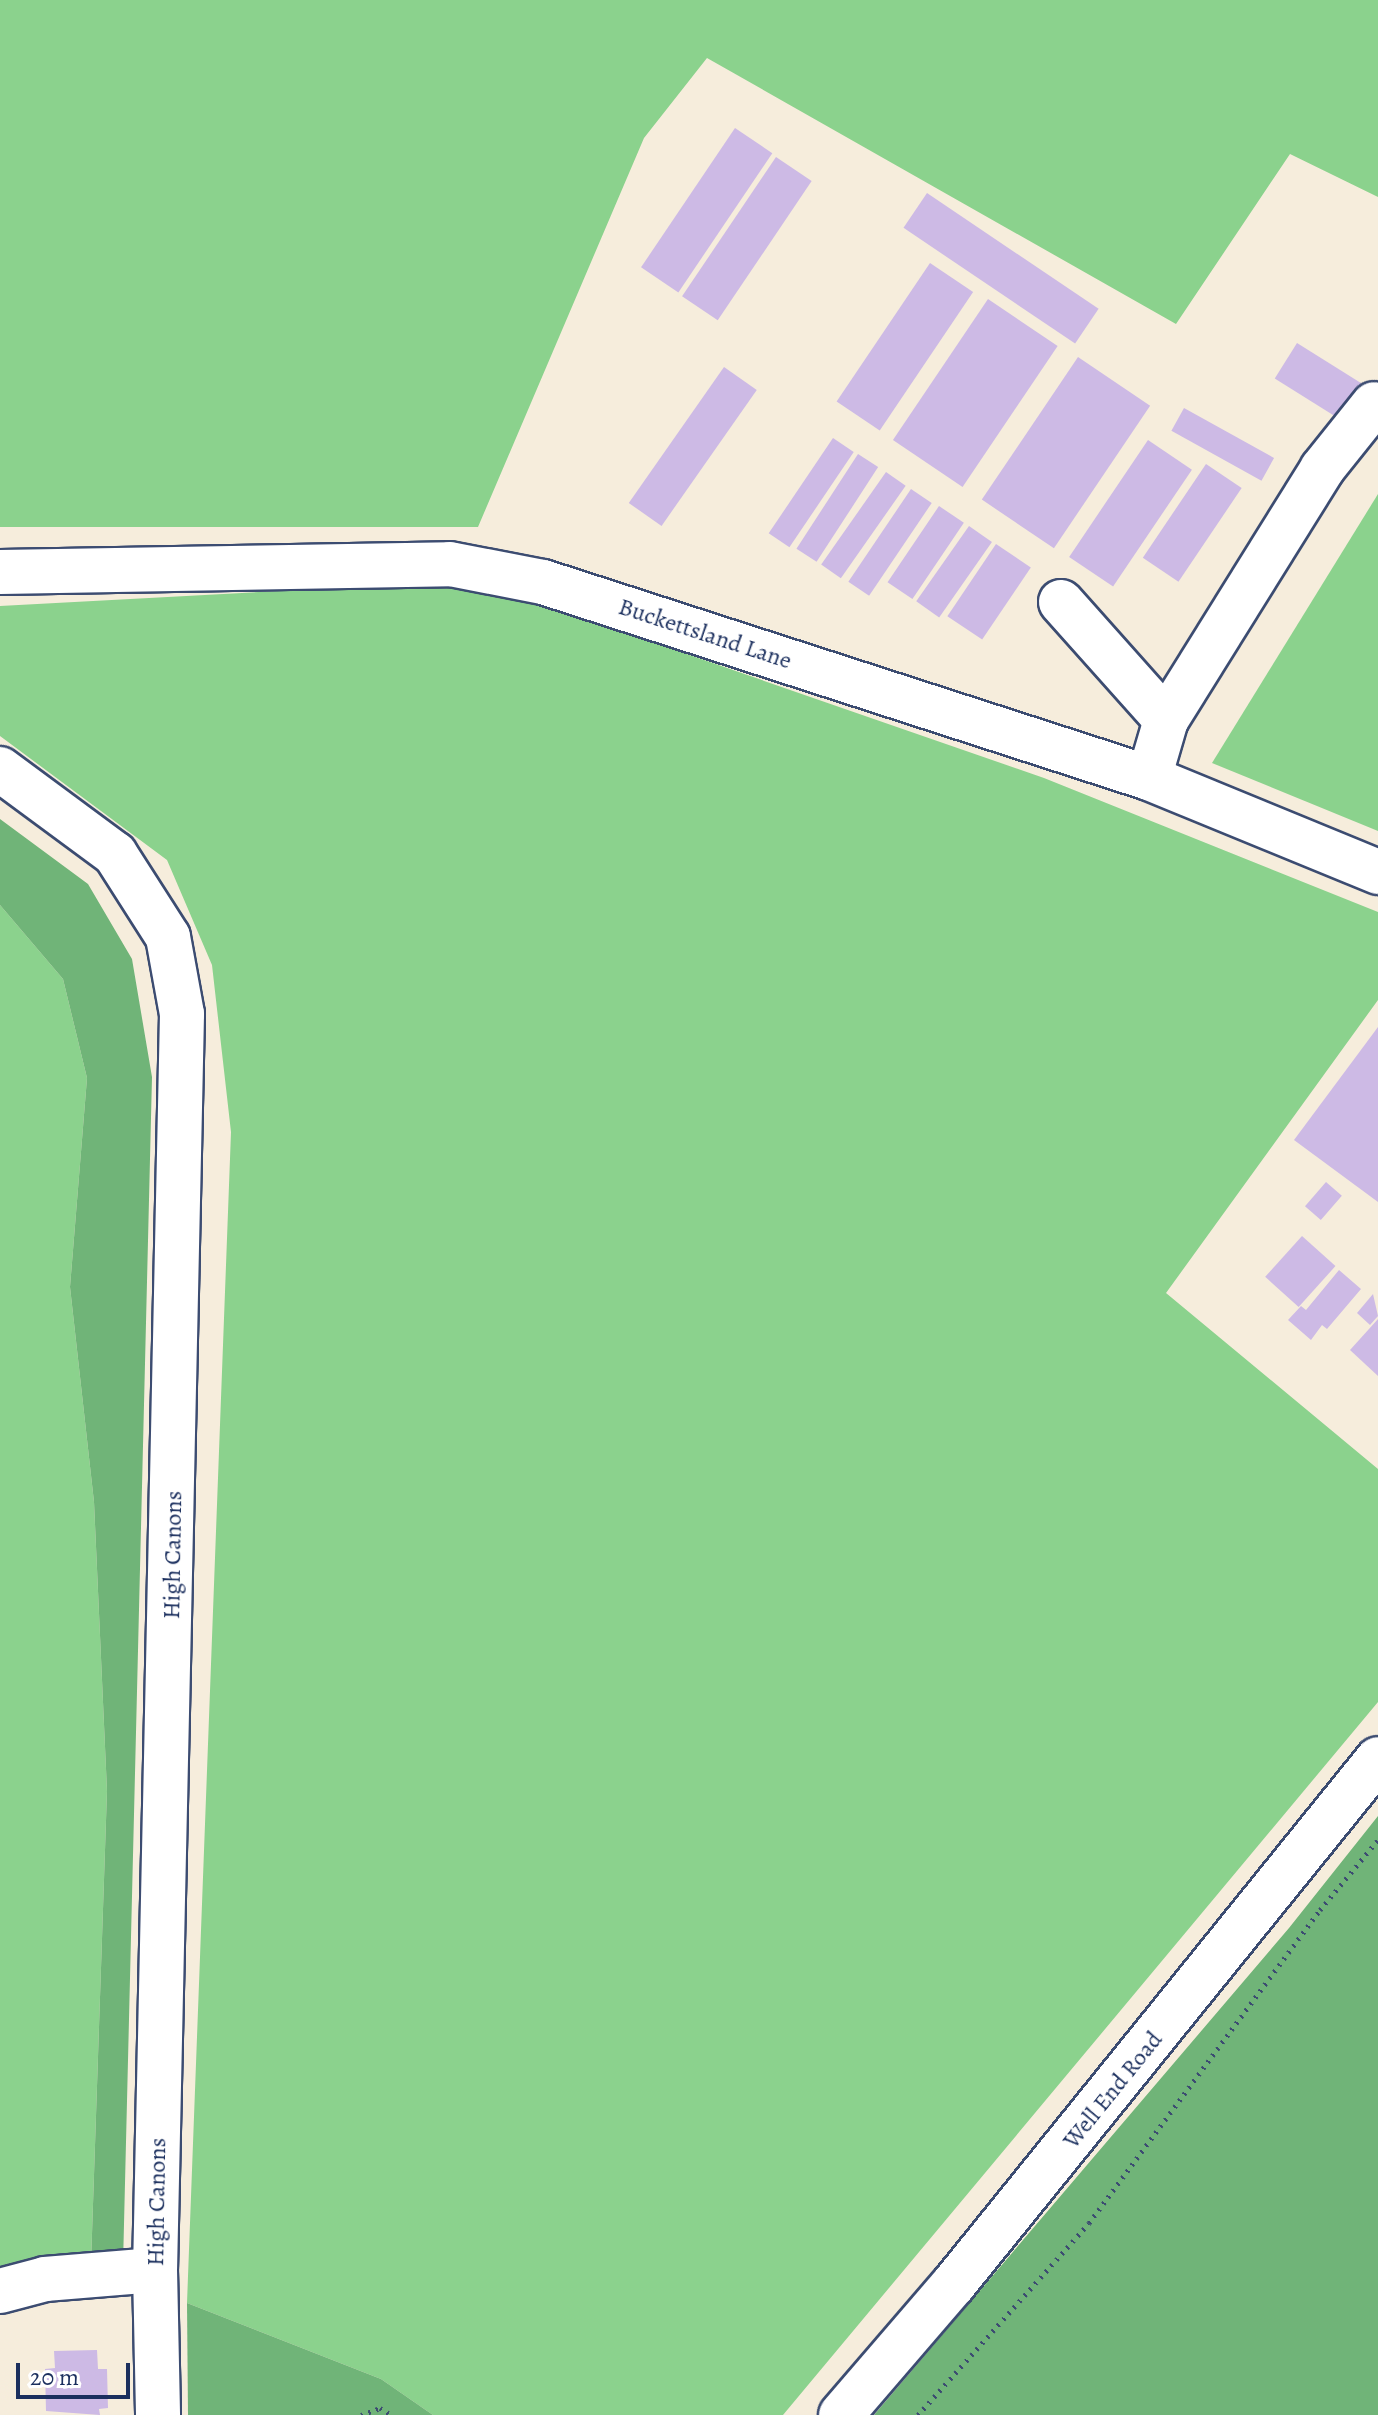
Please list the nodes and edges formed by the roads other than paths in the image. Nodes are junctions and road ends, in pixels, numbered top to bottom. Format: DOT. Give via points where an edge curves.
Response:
graph roads {
  1 [pos="1374,404"];
  2 [pos="0,572"];
  3 [pos="1061,602"];
  4 [pos="1166,720"];
  5 [pos="0,769"];
  6 [pos="1149,778"];
  7 [pos="1378,872"];
  8 [pos="1378,1759"];
  9 [pos="155,2270"];
  10 [pos="0,2291"];
  11 [pos="158,2415"];
  12 [pos="841,2415"];
  1 -- 4 [label="street" via="1322,469"];
  2 -- 6 [label="street, Buckettsland Lane" via="450,564 543,582"];
  3 -- 4 [label="street"];
  4 -- 6 [label="street"];
  5 -- 9 [label="street, High Canons" via="115,854 168,937 182,1014"];
  6 -- 7 [label="street, Buckettsland Lane"];
  8 -- 12 [label="street, Well End Road" via="973,2262"];
  9 -- 10 [label="street" via="45,2279"];
  9 -- 11 [label="street, High Canons"];
}
